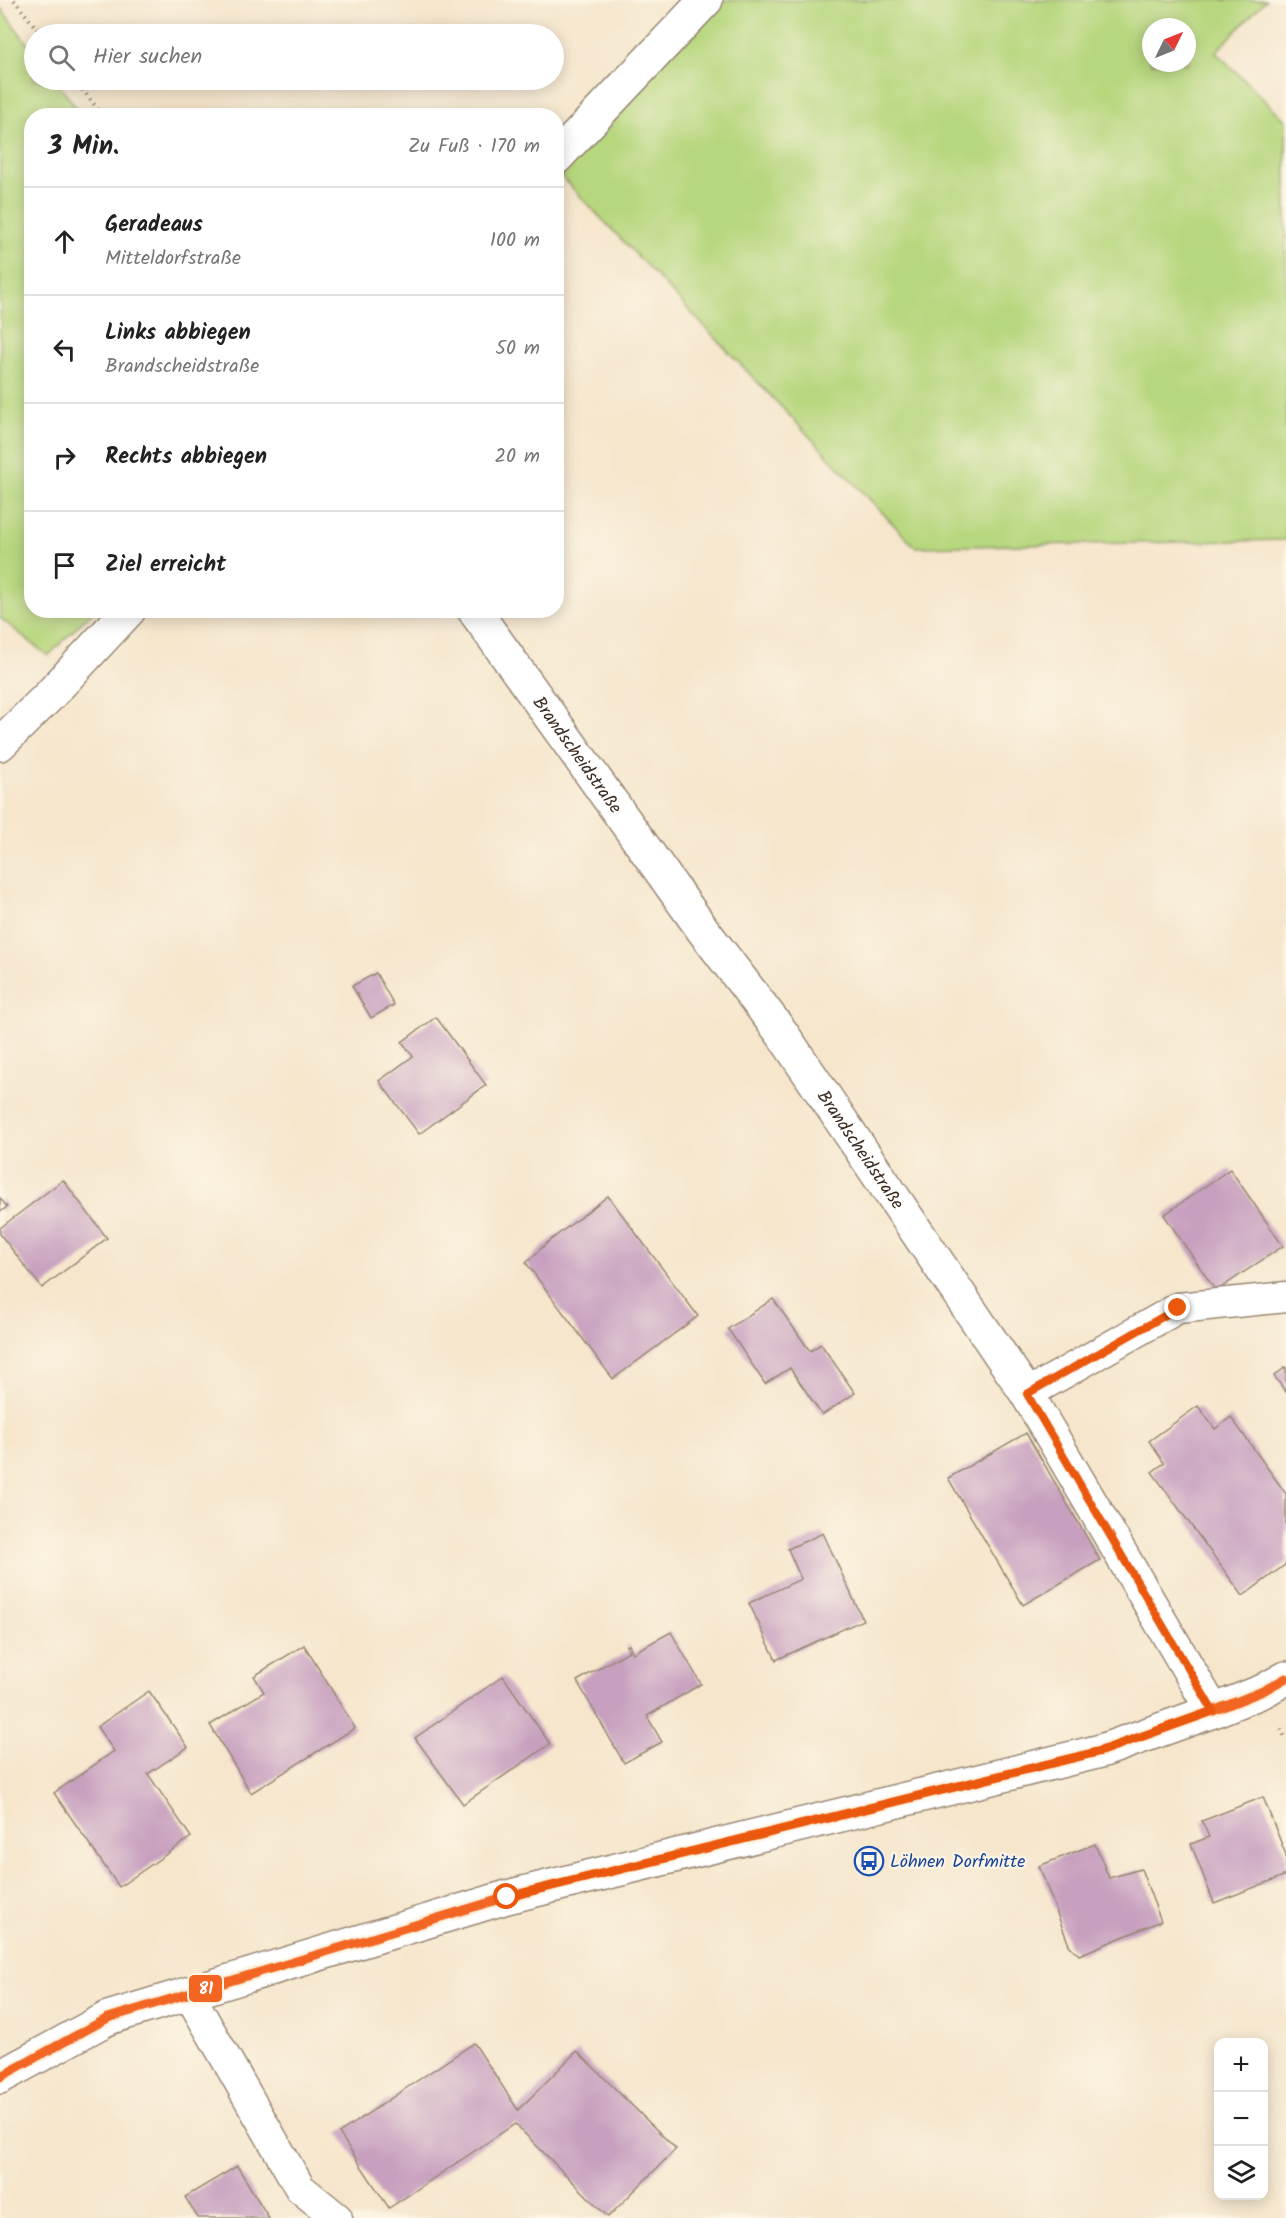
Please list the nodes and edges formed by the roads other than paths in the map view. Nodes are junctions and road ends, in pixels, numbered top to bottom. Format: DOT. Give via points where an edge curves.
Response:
graph roads {
  1 [pos="706,0"];
  2 [pos="564,150"];
  3 [pos="122,618"];
  4 [pos="480,618"];
  5 [pos="0,744"];
  6 [pos="1286,1297"];
  7 [pos="1027,1394"];
  8 [pos="1286,1678"];
  9 [pos="1213,1711"];
  10 [pos="189,1994"];
  11 [pos="0,2077"];
  12 [pos="337,2218"];
  1 -- 2 [label="street"];
  3 -- 5 [label="street"];
  4 -- 7 [label="street, Brandscheidstraße" via="703,930 781,1032"];
  6 -- 7 [label="lane" via="1178,1308"];
  7 -- 9 [label="street, Brandscheidstraße"];
  8 -- 9 [label="street"];
  9 -- 10 [label="street" via="1101,1751 507,1897"];
  10 -- 11 [label="street" via="108,2018"];
  10 -- 12 [label="lane" via="300,2188"];
}
